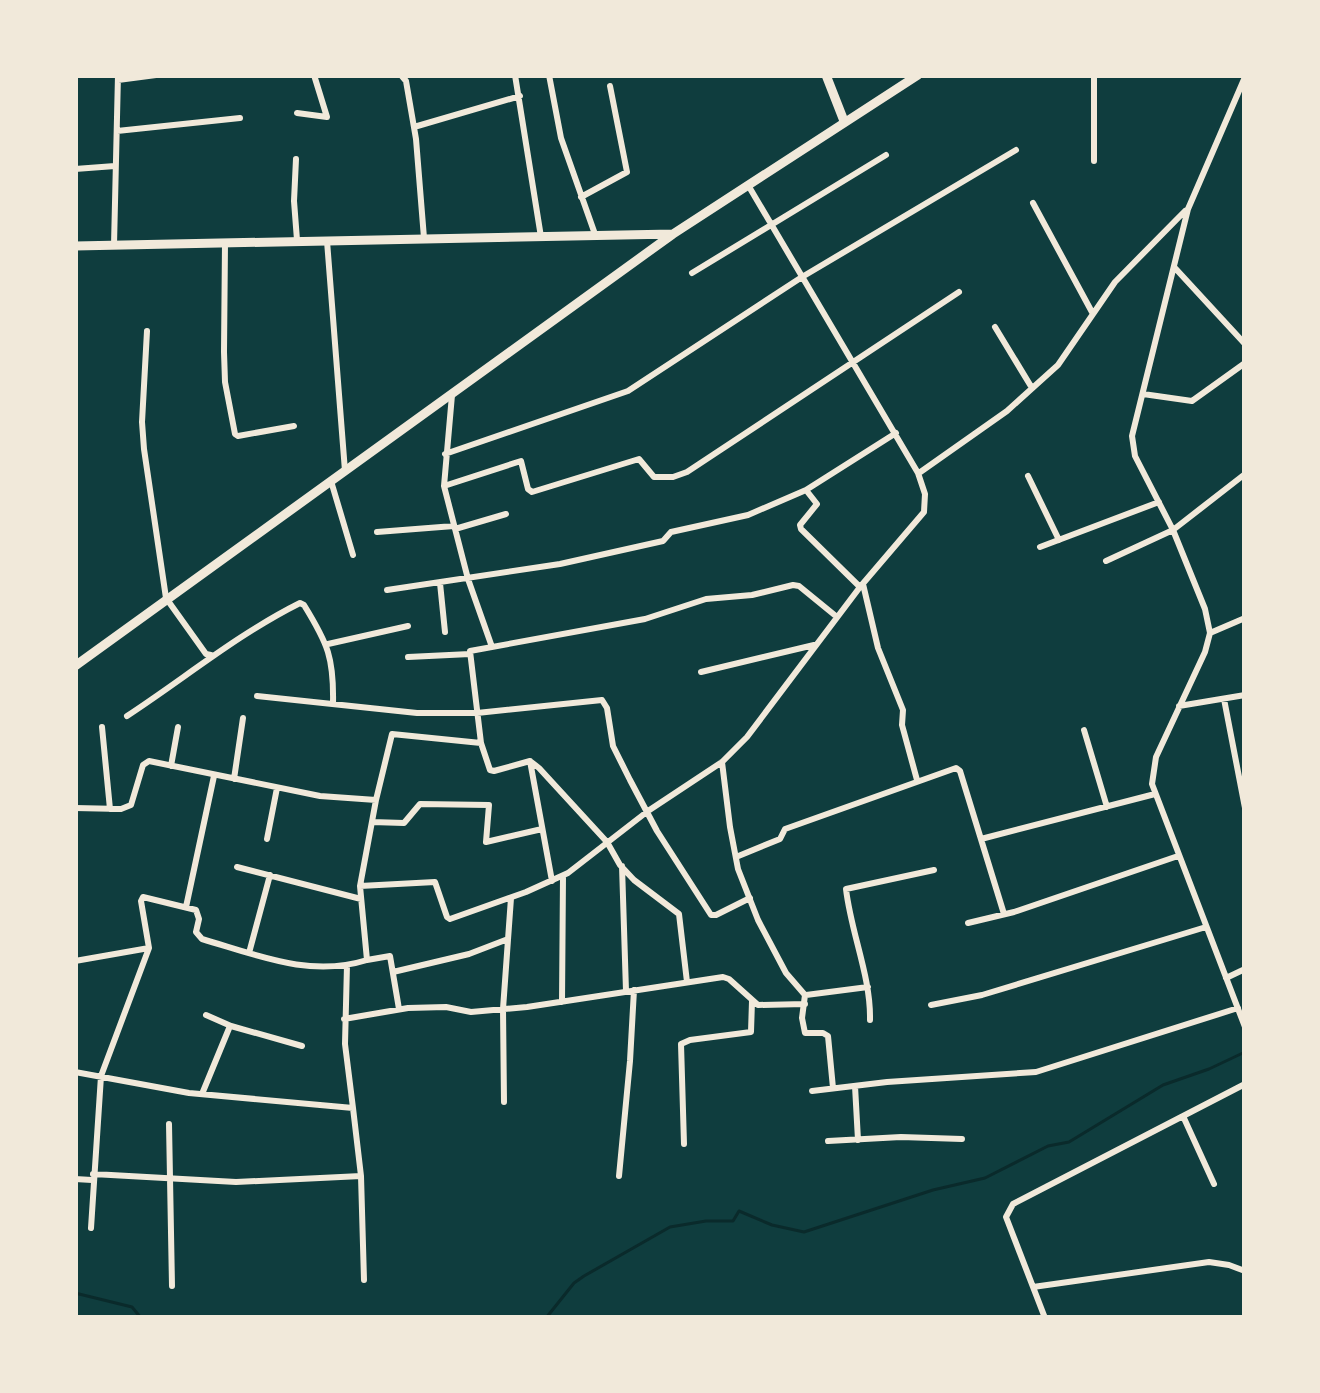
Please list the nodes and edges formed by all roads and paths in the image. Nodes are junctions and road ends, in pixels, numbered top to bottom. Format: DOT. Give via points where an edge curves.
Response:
graph roads {
  1 [pos="155,75"];
  2 [pos="314,75"];
  3 [pos="401,75"];
  4 [pos="515,75"];
  5 [pos="549,75"];
  6 [pos="826,75"];
  7 [pos="918,75"];
  8 [pos="1094,75"];
  9 [pos="1245,77"];
  10 [pos="118,78"];
  11 [pos="610,86"];
  12 [pos="520,96"];
  13 [pos="297,113"];
  14 [pos="240,118"];
  15 [pos="844,122"];
  16 [pos="414,127"];
  17 [pos="117,131"];
  18 [pos="1016,150"];
  19 [pos="886,155"];
  20 [pos="296,159"];
  21 [pos="1094,161"];
  22 [pos="115,166"];
  23 [pos="75,170"];
  24 [pos="748,184"];
  25 [pos="580,197"];
  26 [pos="1034,203"];
  27 [pos="1188,209"];
  28 [pos="772,224"];
  29 [pos="673,234"];
  30 [pos="541,237"];
  31 [pos="596,237"];
  32 [pos="424,238"];
  33 [pos="327,239"];
  34 [pos="297,240"];
  35 [pos="225,243"];
  36 [pos="114,245"];
  37 [pos="75,246"];
  38 [pos="1174,268"];
  39 [pos="692,273"];
  40 [pos="802,277"];
  41 [pos="959,292"];
  42 [pos="1093,314"];
  43 [pos="995,327"];
  44 [pos="146,331"];
  45 [pos="1245,344"];
  46 [pos="853,363"];
  47 [pos="1245,363"];
  48 [pos="1032,388"];
  49 [pos="1142,394"];
  50 [pos="452,395"];
  51 [pos="294,426"];
  52 [pos="896,433"];
  53 [pos="445,454"];
  54 [pos="345,471"];
  55 [pos="918,473"];
  56 [pos="1245,474"];
  57 [pos="1028,476"];
  58 [pos="331,481"];
  59 [pos="444,485"];
  60 [pos="806,490"];
  61 [pos="1159,502"];
  62 [pos="506,514"];
  63 [pos="454,528"];
  64 [pos="1173,530"];
  65 [pos="377,532"];
  66 [pos="1059,540"];
  67 [pos="1040,547"];
  68 [pos="353,556"];
  69 [pos="1106,560"];
  70 [pos="468,579"];
  71 [pos="440,583"];
  72 [pos="862,585"];
  73 [pos="386,590"];
  74 [pos="166,598"];
  75 [pos="837,617"];
  76 [pos="1245,618"];
  77 [pos="408,626"];
  78 [pos="445,632"];
  79 [pos="1210,633"];
  80 [pos="328,644"];
  81 [pos="817,644"];
  82 [pos="492,647"];
  83 [pos="470,654"];
  84 [pos="211,655"];
  85 [pos="408,657"];
  86 [pos="75,666"];
  87 [pos="701,672"];
  88 [pos="1245,695"];
  89 [pos="257,696"];
  90 [pos="1224,699"];
  91 [pos="333,704"];
  92 [pos="1179,706"];
  93 [pos="477,713"];
  94 [pos="127,716"];
  95 [pos="243,718"];
  96 [pos="102,727"];
  97 [pos="178,727"];
  98 [pos="1084,730"];
  99 [pos="481,743"];
  100 [pos="530,761"];
  101 [pos="722,762"];
  102 [pos="171,766"];
  103 [pos="214,776"];
  104 [pos="234,779"];
  105 [pos="916,780"];
  106 [pos="278,788"];
  107 [pos="1155,794"];
  108 [pos="376,800"];
  109 [pos="1107,807"];
  110 [pos="75,808"];
  111 [pos="1245,808"];
  112 [pos="110,809"];
  113 [pos="648,811"];
  114 [pos="372,822"];
  115 [pos="542,830"];
  116 [pos="981,838"];
  117 [pos="266,839"];
  118 [pos="607,842"];
  119 [pos="1178,856"];
  120 [pos="736,857"];
  121 [pos="622,866"];
  122 [pos="237,867"];
  123 [pos="934,870"];
  124 [pos="270,875"];
  125 [pos="563,876"];
  126 [pos="552,881"];
  127 [pos="359,886"];
  128 [pos="511,898"];
  129 [pos="750,898"];
  130 [pos="361,899"];
  131 [pos="186,907"];
  132 [pos="1004,914"];
  133 [pos="968,923"];
  134 [pos="1206,927"];
  135 [pos="508,939"];
  136 [pos="149,947"];
  137 [pos="249,953"];
  138 [pos="367,960"];
  139 [pos="75,961"];
  140 [pos="347,965"];
  141 [pos="1245,969"];
  142 [pos="393,972"];
  143 [pos="1226,978"];
  144 [pos="687,982"];
  145 [pos="868,987"];
  146 [pos="630,990"];
  147 [pos="805,999"];
  148 [pos="752,1000"];
  149 [pos="562,1002"];
  150 [pos="931,1005"];
  151 [pos="1238,1008"];
  152 [pos="398,1010"];
  153 [pos="502,1010"];
  154 [pos="206,1015"];
  155 [pos="344,1019"];
  156 [pos="870,1020"];
  157 [pos="230,1025"];
  158 [pos="1245,1027"];
  159 [pos="302,1046"];
  160 [pos="75,1072"];
  161 [pos="101,1076"];
  162 [pos="1245,1084"];
  163 [pos="855,1086"];
  164 [pos="833,1088"];
  165 [pos="812,1090"];
  166 [pos="202,1094"];
  167 [pos="504,1102"];
  168 [pos="353,1108"];
  169 [pos="1183,1116"];
  170 [pos="169,1124"];
  171 [pos="962,1139"];
  172 [pos="858,1140"];
  173 [pos="828,1141"];
  174 [pos="684,1144"];
  175 [pos="619,1176"];
  176 [pos="92,1177"];
  177 [pos="362,1177"];
  178 [pos="75,1179"];
  179 [pos="170,1180"];
  180 [pos="1214,1184"];
  181 [pos="91,1228"];
  182 [pos="1245,1271"];
  183 [pos="364,1280"];
  184 [pos="172,1286"];
  185 [pos="1033,1287"];
  186 [pos="1045,1318"];
  1 -- 10 [label="street"];
  2 -- 13 [label="street" via="328,117"];
  3 -- 16 [label="street"];
  4 -- 12 [label="street"];
  5 -- 25 [label="street"];
  6 -- 15 [label="main road"];
  7 -- 15 [label="main road"];
  8 -- 21 [label="street"];
  9 -- 27 [label="street"];
  10 -- 17 [label="street"];
  11 -- 25 [label="street" via="627,172"];
  12 -- 16 [label="street"];
  12 -- 30 [label="street"];
  14 -- 17 [label="street"];
  15 -- 24 [label="main road"];
  16 -- 32 [label="street"];
  17 -- 22 [label="street"];
  18 -- 40 [label="street"];
  19 -- 28 [label="street"];
  20 -- 34 [label="street"];
  22 -- 23 [label="street"];
  22 -- 36 [label="street"];
  24 -- 28 [label="street"];
  24 -- 29 [label="main road"];
  25 -- 31 [label="street"];
  26 -- 42 [label="street"];
  27 -- 38 [label="street"];
  27 -- 42 [label="street"];
  28 -- 39 [label="street"];
  28 -- 40 [label="street"];
  29 -- 31 [label="main road"];
  29 -- 50 [label="main road"];
  30 -- 31 [label="main road"];
  30 -- 32 [label="main road"];
  32 -- 33 [label="main road"];
  33 -- 34 [label="main road"];
  33 -- 54 [label="street"];
  34 -- 35 [label="main road"];
  35 -- 36 [label="main road"];
  35 -- 51 [label="street" via="225,382 235,434"];
  36 -- 37 [label="main road"];
  38 -- 45 [label="street"];
  38 -- 49 [label="street"];
  40 -- 46 [label="street"];
  40 -- 53 [label="street" via="628,391"];
  41 -- 46 [label="street"];
  42 -- 48 [label="street"];
  43 -- 48 [label="street"];
  44 -- 74 [label="street" via="144,449"];
  46 -- 52 [label="street"];
  46 -- 59 [label="street" via="687,472 654,477 639,459 532,491 521,461"];
  47 -- 49 [label="street" via="1192,401"];
  48 -- 55 [label="street"];
  49 -- 61 [label="street" via="1133,446"];
  50 -- 53 [label="street"];
  50 -- 54 [label="main road"];
  52 -- 55 [label="street"];
  52 -- 60 [label="street"];
  53 -- 59 [label="street"];
  54 -- 58 [label="main road"];
  55 -- 72 [label="street" via="924,512"];
  56 -- 64 [label="street"];
  57 -- 66 [label="street"];
  58 -- 68 [label="street"];
  58 -- 74 [label="main road"];
  59 -- 63 [label="street"];
  60 -- 70 [label="street" via="748,515 671,532 663,542"];
  60 -- 72 [label="street" via="817,504 801,529"];
  61 -- 64 [label="street"];
  61 -- 66 [label="street"];
  62 -- 63 [label="street"];
  63 -- 65 [label="street"];
  63 -- 70 [label="street"];
  64 -- 69 [label="street"];
  64 -- 79 [label="street"];
  66 -- 67 [label="street"];
  70 -- 71 [label="street"];
  70 -- 82 [label="street"];
  71 -- 73 [label="street"];
  71 -- 78 [label="street"];
  72 -- 75 [label="street"];
  72 -- 105 [label="street" via="903,710"];
  74 -- 84 [label="street"];
  74 -- 86 [label="main road"];
  75 -- 81 [label="street"];
  75 -- 82 [label="street" via="793,585"];
  76 -- 79 [label="street"];
  77 -- 80 [label="street"];
  79 -- 92 [label="street"];
  80 -- 84 [label="street" via="300,602"];
  80 -- 91 [label="street"];
  81 -- 87 [label="street"];
  81 -- 101 [label="street"];
  82 -- 83 [label="street"];
  83 -- 85 [label="street"];
  83 -- 93 [label="street"];
  84 -- 94 [label="street"];
  88 -- 90 [label="street"];
  89 -- 91 [label="street"];
  90 -- 92 [label="street"];
  90 -- 111 [label="street"];
  91 -- 93 [label="street"];
  92 -- 107 [label="street" via="1156,757"];
  93 -- 99 [label="street"];
  93 -- 113 [label="street" via="602,700 614,746"];
  95 -- 104 [label="street"];
  96 -- 112 [label="street"];
  97 -- 102 [label="street"];
  98 -- 109 [label="street"];
  99 -- 100 [label="street" via="494,771"];
  99 -- 108 [label="street" via="392,734"];
  100 -- 115 [label="street"];
  100 -- 118 [label="street"];
  101 -- 113 [label="street"];
  101 -- 120 [label="street"];
  102 -- 103 [label="street"];
  102 -- 112 [label="street" via="142,765 131,805"];
  103 -- 104 [label="street"];
  103 -- 131 [label="street"];
  104 -- 106 [label="street"];
  105 -- 116 [label="street" via="958,769"];
  105 -- 120 [label="street" via="785,829 780,839"];
  106 -- 108 [label="street"];
  106 -- 117 [label="street"];
  107 -- 109 [label="street"];
  107 -- 119 [label="street"];
  108 -- 114 [label="street"];
  109 -- 116 [label="street"];
  110 -- 112 [label="street"];
  113 -- 118 [label="street"];
  113 -- 129 [label="street" via="711,914"];
  114 -- 115 [label="street" via="404,823 420,804 489,805 486,842"];
  114 -- 127 [label="street"];
  115 -- 126 [label="street"];
  116 -- 132 [label="street"];
  118 -- 121 [label="street"];
  118 -- 125 [label="street"];
  119 -- 132 [label="street"];
  119 -- 134 [label="street"];
  120 -- 129 [label="street"];
  121 -- 144 [label="street" via="679,914"];
  121 -- 146 [label="street"];
  122 -- 124 [label="street"];
  123 -- 145 [label="street" via="846,889"];
  124 -- 130 [label="street"];
  124 -- 137 [label="street"];
  125 -- 126 [label="street"];
  125 -- 149 [label="street"];
  126 -- 128 [label="street"];
  127 -- 128 [label="street" via="435,882 450,919"];
  127 -- 130 [label="street"];
  128 -- 135 [label="street"];
  129 -- 147 [label="street"];
  130 -- 138 [label="street"];
  131 -- 136 [label="street" via="143,898"];
  131 -- 137 [label="street" via="199,914 197,936"];
  132 -- 133 [label="street"];
  134 -- 143 [label="street"];
  134 -- 150 [label="street"];
  135 -- 142 [label="street"];
  135 -- 153 [label="street"];
  136 -- 139 [label="street"];
  136 -- 161 [label="street"];
  137 -- 140 [label="street" via="290,965"];
  138 -- 140 [label="street"];
  138 -- 142 [label="street" via="390,956"];
  140 -- 155 [label="street"];
  141 -- 143 [label="street"];
  142 -- 152 [label="street"];
  143 -- 151 [label="street"];
  144 -- 146 [label="street"];
  144 -- 148 [label="street" via="729,979"];
  145 -- 147 [label="street"];
  145 -- 156 [label="street"];
  146 -- 149 [label="street"];
  146 -- 175 [label="street"];
  147 -- 148 [label="street" via="768,1006"];
  147 -- 164 [label="street" via="805,1034 828,1036"];
  148 -- 174 [label="street" via="751,1032 681,1044"];
  149 -- 153 [label="street"];
  151 -- 158 [label="street"];
  151 -- 163 [label="street" via="1036,1072"];
  152 -- 153 [label="street"];
  152 -- 155 [label="street"];
  153 -- 167 [label="street"];
  154 -- 157 [label="street"];
  155 -- 168 [label="street"];
  157 -- 159 [label="street"];
  157 -- 166 [label="street"];
  160 -- 161 [label="street"];
  161 -- 166 [label="street"];
  161 -- 176 [label="street"];
  162 -- 169 [label="street"];
  163 -- 164 [label="street"];
  163 -- 172 [label="street"];
  164 -- 165 [label="street"];
  166 -- 168 [label="street"];
  168 -- 177 [label="street"];
  169 -- 180 [label="street"];
  169 -- 185 [label="street" via="1013,1204 1006,1217"];
  170 -- 179 [label="street"];
  171 -- 172 [label="street"];
  172 -- 173 [label="street"];
  176 -- 178 [label="street"];
  176 -- 179 [label="street"];
  176 -- 181 [label="street"];
  177 -- 179 [label="street"];
  177 -- 183 [label="street"];
  179 -- 184 [label="street"];
  182 -- 185 [label="street" via="1209,1262"];
  185 -- 186 [label="street"];
}
